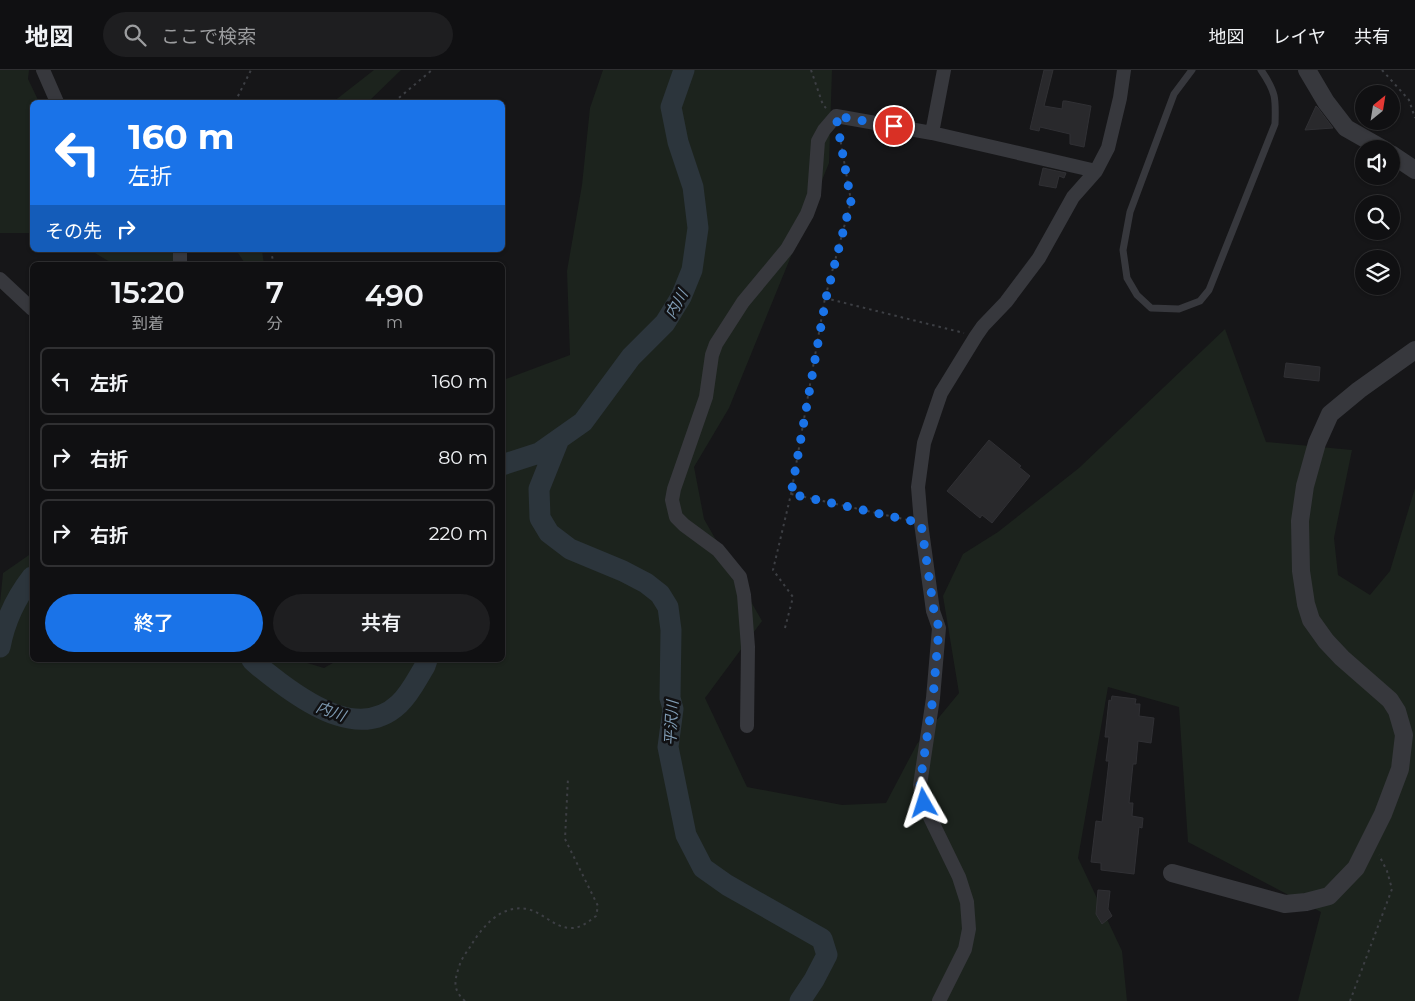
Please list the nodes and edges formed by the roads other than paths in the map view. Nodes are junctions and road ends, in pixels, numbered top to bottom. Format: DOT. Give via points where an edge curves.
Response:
graph roads {
  1 [pos="43,70"];
  2 [pos="944,70"];
  3 [pos="1124,70"];
  4 [pos="1192,70"];
  5 [pos="1261,70"];
  6 [pos="1306,70"];
  7 [pos="56,100"];
  8 [pos="932,133"];
  9 [pos="1367,140"];
  10 [pos="1400,160"];
  11 [pos="1415,170"];
  12 [pos="1096,171"];
  13 [pos="0,279"];
  14 [pos="30,307"];
  15 [pos="1415,350"];
  16 [pos="747,726"];
  17 [pos="1172,872"];
  18 [pos="939,1001"];
  1 -- 7 [label="street"];
  2 -- 8 [label="street"];
  3 -- 12 [label="street" via="1108,148"];
  4 -- 5 [label="lane" via="1174,94 1130,212 1123,250 1127,278 1151,308 1179,309 1200,301 1208,290 1275,124 1276,99"];
  6 -- 9 [label="street" via="1346,128"];
  8 -- 12 [label="street"];
  8 -- 16 [label="street" via="836,116 818,141 814,195 807,214 787,249 744,302 712,355 706,397 672,500 676,517 718,550 740,578 748,647"];
  10 -- 11 [label="street"];
  12 -- 18 [label="street" via="1073,197 1038,258 976,336 941,393 924,443 918,486 939,628 920,785 924,803 959,877 967,902 969,929 965,949"];
  13 -- 14 [label="street"];
  15 -- 17 [label="street" via="1330,414 1317,443 1305,486 1300,521 1301,571 1311,620 1342,658 1390,700 1404,735 1400,769 1383,814 1356,868 1329,896 1285,904"];
}
